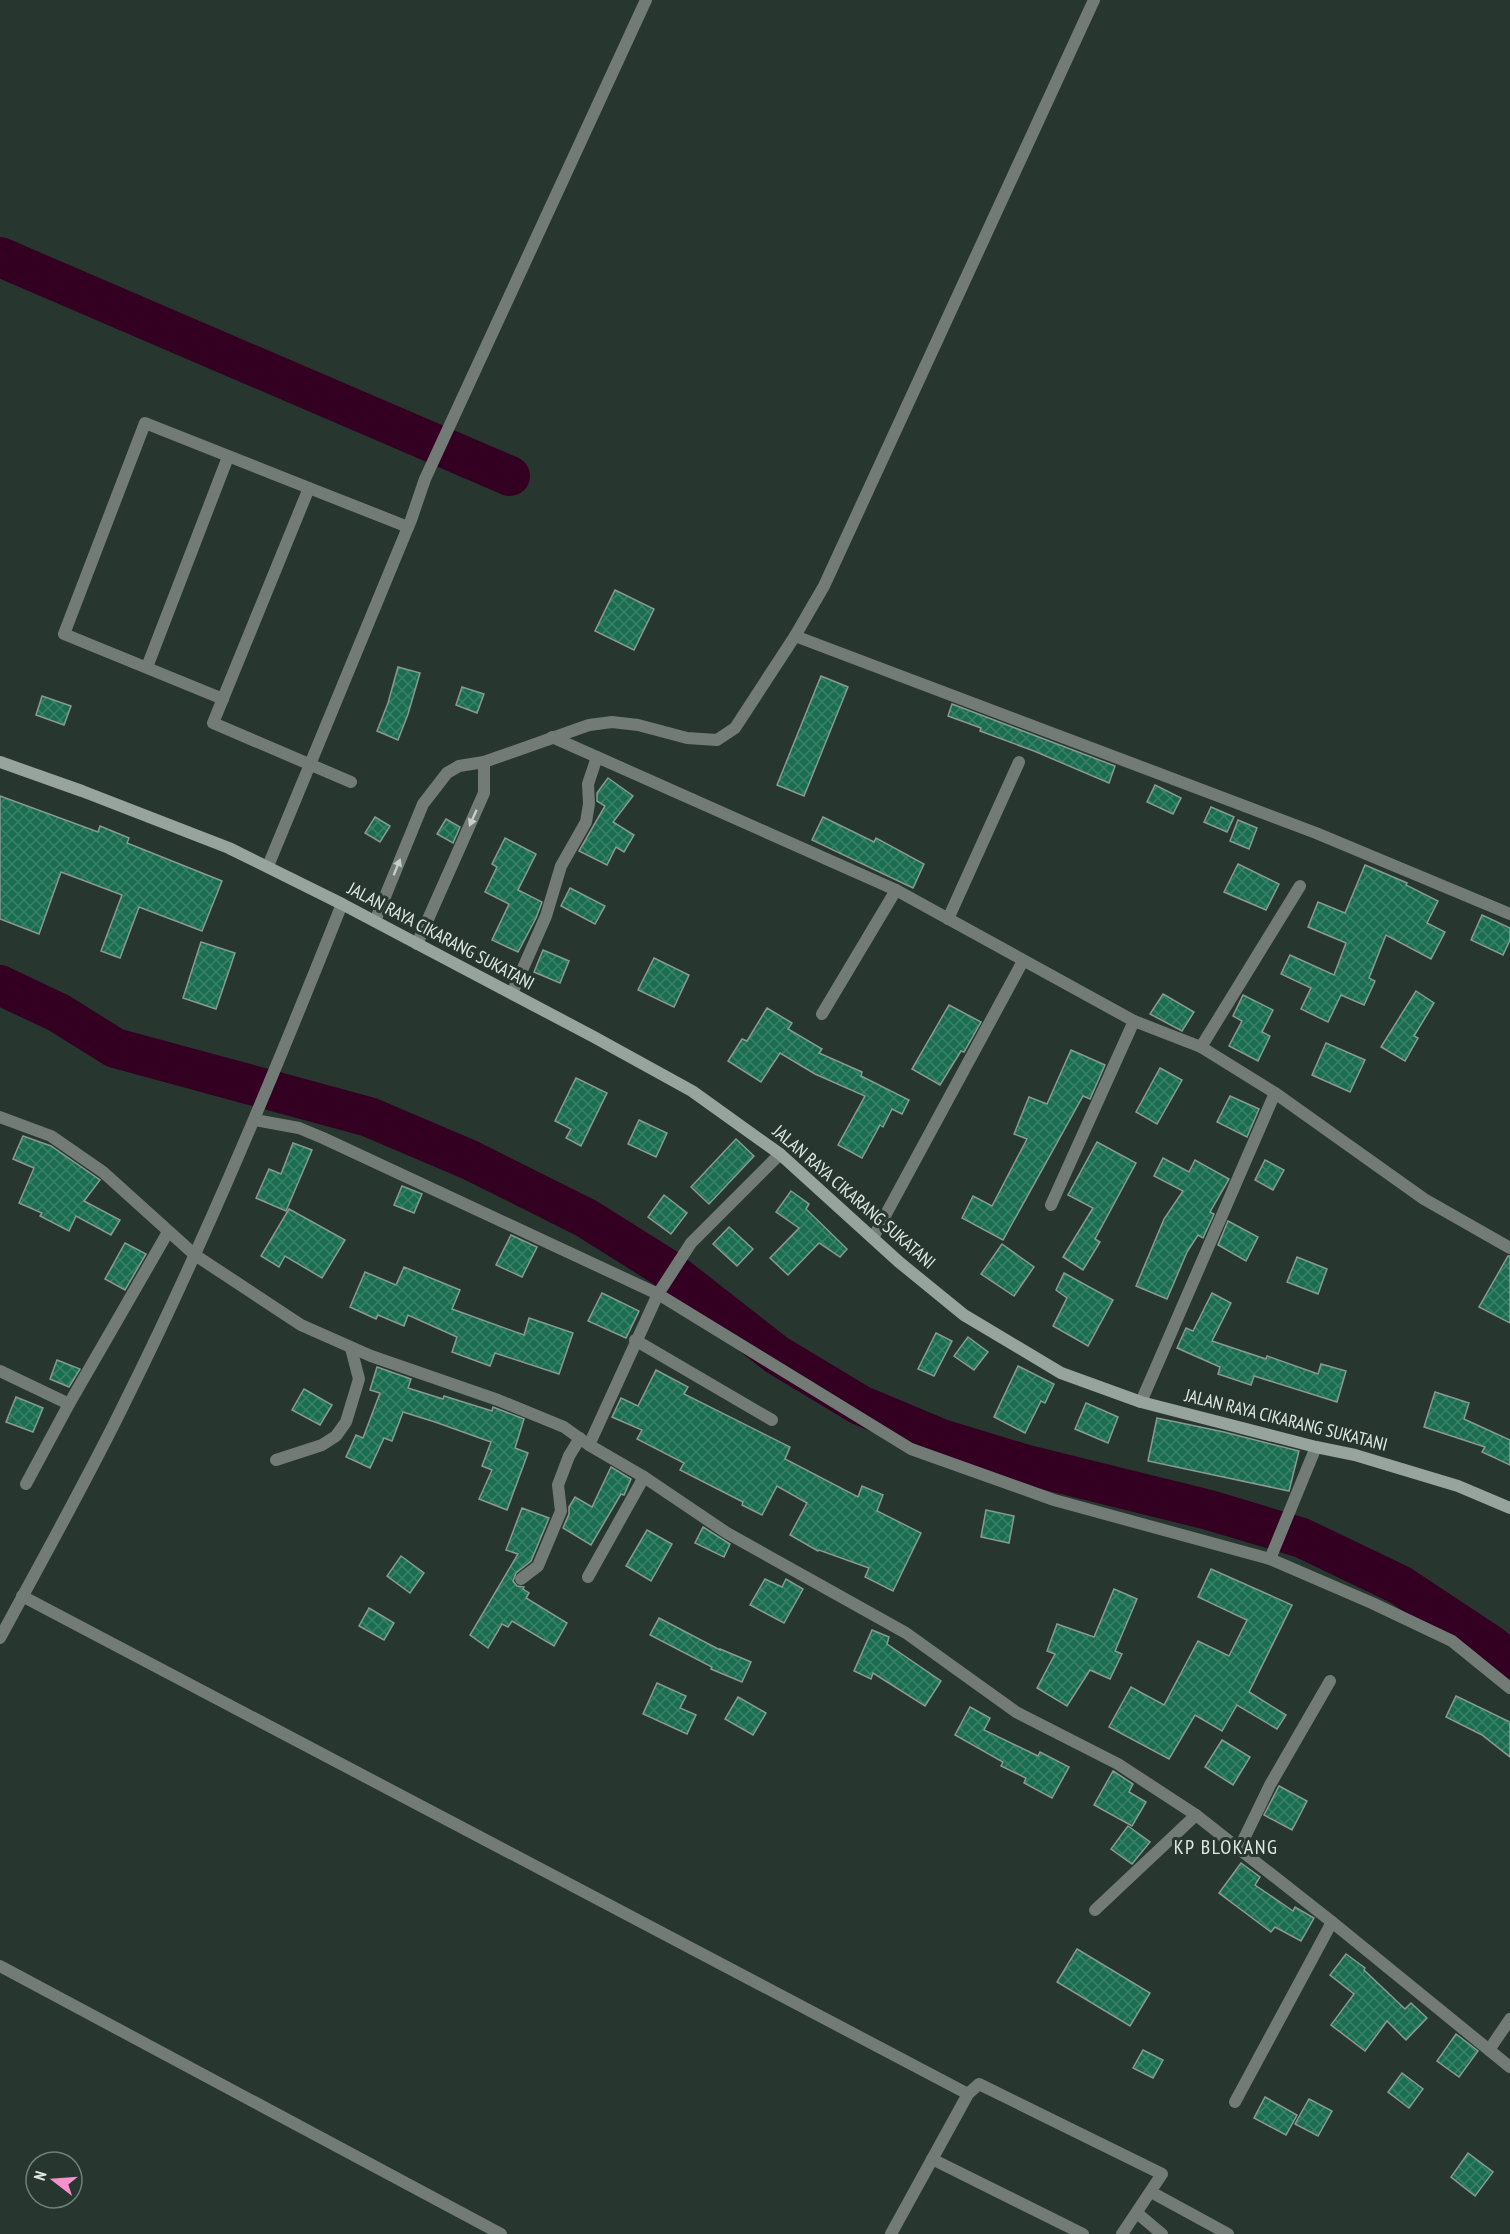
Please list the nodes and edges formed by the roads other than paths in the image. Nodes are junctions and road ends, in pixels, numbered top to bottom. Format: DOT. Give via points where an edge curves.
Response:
graph roads {
  1 [pos="646,0"];
  2 [pos="1094,0"];
  3 [pos="228,457"];
  4 [pos="309,488"];
  5 [pos="408,527"];
  6 [pos="797,632"];
  7 [pos="147,667"];
  8 [pos="223,699"];
  9 [pos="552,737"];
  10 [pos="597,757"];
  11 [pos="0,762"];
  12 [pos="484,762"];
  13 [pos="1018,762"];
  14 [pos="310,765"];
  15 [pos="351,782"];
  16 [pos="268,866"];
  17 [pos="1300,886"];
  18 [pos="896,890"];
  19 [pos="342,904"];
  20 [pos="1510,914"];
  21 [pos="948,919"];
  22 [pos="375,921"];
  23 [pos="417,944"];
  24 [pos="1023,961"];
  25 [pos="512,993"];
  26 [pos="822,1014"];
  27 [pos="1134,1021"];
  28 [pos="1201,1047"];
  29 [pos="1275,1093"];
  30 [pos="256,1116"];
  31 [pos="0,1117"];
  32 [pos="780,1154"];
  33 [pos="1051,1205"];
  34 [pos="168,1232"];
  35 [pos="873,1238"];
  36 [pos="1510,1248"];
  37 [pos="195,1255"];
  38 [pos="660,1291"];
  39 [pos="635,1340"];
  40 [pos="351,1348"];
  41 [pos="0,1371"];
  42 [pos="1142,1402"];
  43 [pos="69,1404"];
  44 [pos="772,1420"];
  45 [pos="584,1441"];
  46 [pos="1316,1447"];
  47 [pos="276,1460"];
  48 [pos="644,1477"];
  49 [pos="26,1484"];
  50 [pos="1510,1508"];
  51 [pos="1273,1554"];
  52 [pos="588,1577"];
  53 [pos="521,1579"];
  54 [pos="22,1596"];
  55 [pos="0,1638"];
  56 [pos="1330,1682"];
  57 [pos="1510,1688"];
  58 [pos="1196,1815"];
  59 [pos="1239,1849"];
  60 [pos="1095,1910"];
  61 [pos="1332,1922"];
  62 [pos="0,1966"];
  63 [pos="1510,2019"];
  64 [pos="1489,2050"];
  65 [pos="1510,2067"];
  66 [pos="968,2094"];
  67 [pos="1235,2102"];
  68 [pos="932,2159"];
  69 [pos="1151,2192"];
  70 [pos="1137,2213"];
  71 [pos="501,2234"];
  72 [pos="891,2234"];
  73 [pos="1083,2234"];
  74 [pos="1122,2234"];
  75 [pos="1162,2234"];
  76 [pos="1228,2234"];
  1 -- 5 [label="street" via="425,479"];
  2 -- 6 [label="street" via="824,586"];
  3 -- 4 [label="street"];
  3 -- 7 [label="street"];
  3 -- 7 [label="street" via="145,423 64,634"];
  4 -- 5 [label="street"];
  4 -- 8 [label="street"];
  5 -- 14 [label="street"];
  6 -- 9 [label="street" via="735,728 717,740 687,738 612,722"];
  6 -- 20 [label="street" via="1316,832"];
  7 -- 8 [label="street"];
  8 -- 14 [label="street" via="213,723"];
  9 -- 10 [label="street"];
  9 -- 12 [label="street"];
  10 -- 18 [label="street"];
  10 -- 25 [label="street" via="588,784 586,822 561,866 546,916"];
  11 -- 16 [label="main road, JALAN RAYA CIKARANG SUKATANI"];
  22 -- 12 [label="street, one-way" via="423,804 447,773 459,766"];
  12 -- 23 [label="street, one-way" via="484,793"];
  13 -- 21 [label="street"];
  14 -- 15 [label="street"];
  14 -- 16 [label="street"];
  16 -- 19 [label="main road, JALAN RAYA CIKARANG SUKATANI"];
  17 -- 28 [label="street"];
  18 -- 21 [label="street"];
  18 -- 26 [label="street"];
  19 -- 22 [label="main road, JALAN RAYA CIKARANG SUKATANI"];
  19 -- 30 [label="street"];
  21 -- 24 [label="street"];
  22 -- 23 [label="main road, JALAN RAYA CIKARANG SUKATANI"];
  23 -- 25 [label="main road, JALAN RAYA CIKARANG SUKATANI"];
  24 -- 27 [label="street"];
  24 -- 35 [label="street"];
  25 -- 32 [label="main road, JALAN RAYA CIKARANG SUKATANI" via="692,1091"];
  27 -- 28 [label="street"];
  27 -- 33 [label="street"];
  28 -- 29 [label="street"];
  29 -- 36 [label="street" via="1424,1199"];
  29 -- 42 [label="street"];
  30 -- 37 [label="street"];
  30 -- 38 [label="street" via="323,1137"];
  31 -- 34 [label="street" via="51,1136 103,1172"];
  32 -- 35 [label="main road, JALAN RAYA CIKARANG SUKATANI"];
  32 -- 38 [label="street" via="691,1243"];
  34 -- 37 [label="street"];
  34 -- 43 [label="street"];
  35 -- 42 [label="main road, JALAN RAYA CIKARANG SUKATANI" via="964,1315 1005,1341 1061,1373"];
  37 -- 40 [label="street" via="301,1325"];
  37 -- 54 [label="street" via="125,1403"];
  38 -- 39 [label="street"];
  38 -- 51 [label="street" via="911,1449 1054,1500"];
  39 -- 44 [label="street"];
  39 -- 45 [label="street"];
  40 -- 45 [label="street" via="498,1400 564,1427"];
  40 -- 47 [label="street" via="359,1379 346,1422 336,1436 322,1445"];
  41 -- 43 [label="street"];
  42 -- 46 [label="main road, JALAN RAYA CIKARANG SUKATANI"];
  43 -- 49 [label="street"];
  45 -- 48 [label="street"];
  45 -- 53 [label="street" via="569,1456 558,1485 561,1511 538,1566"];
  46 -- 50 [label="main road, JALAN RAYA CIKARANG SUKATANI" via="1458,1486"];
  46 -- 51 [label="street"];
  48 -- 52 [label="street"];
  48 -- 58 [label="street" via="727,1533 906,1633 1016,1712 1118,1764"];
  51 -- 57 [label="street" via="1452,1641"];
  54 -- 55 [label="street"];
  54 -- 66 [label="street"];
  56 -- 59 [label="street" via="1270,1785"];
  58 -- 59 [label="street"];
  58 -- 60 [label="street"];
  59 -- 61 [label="street"];
  61 -- 64 [label="street"];
  61 -- 67 [label="street"];
  62 -- 71 [label="street"];
  63 -- 64 [label="street"];
  64 -- 65 [label="street"];
  66 -- 68 [label="street"];
  66 -- 69 [label="street" via="979,2084 1162,2174"];
  68 -- 72 [label="street"];
  68 -- 73 [label="street"];
  69 -- 70 [label="street"];
  69 -- 76 [label="street"];
  70 -- 74 [label="street"];
  70 -- 75 [label="street"];
}
